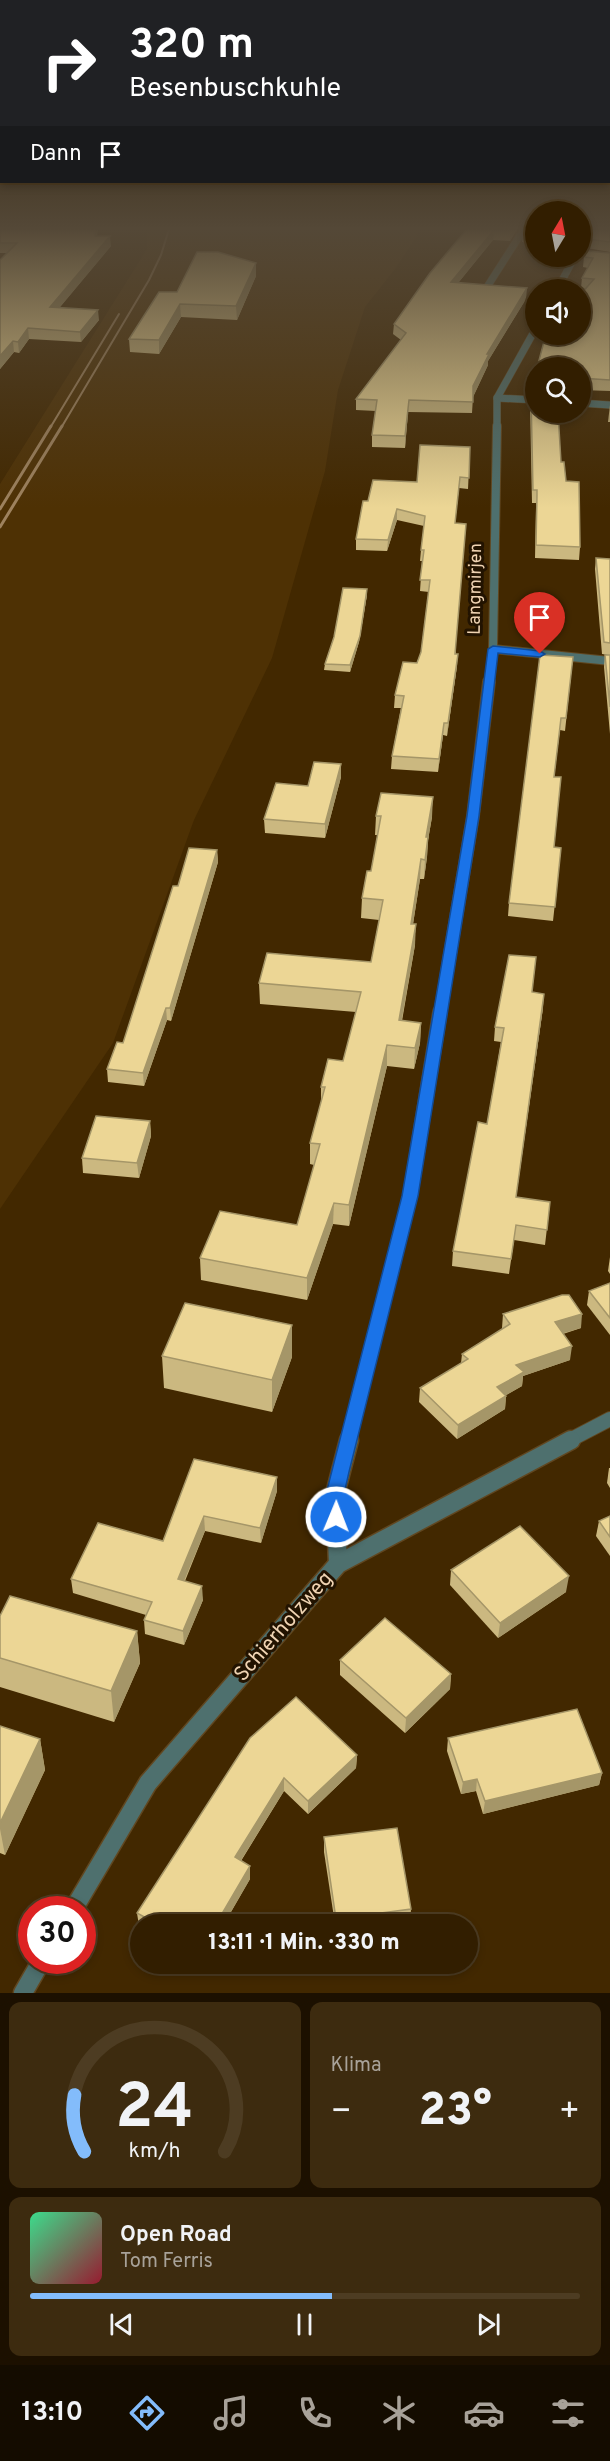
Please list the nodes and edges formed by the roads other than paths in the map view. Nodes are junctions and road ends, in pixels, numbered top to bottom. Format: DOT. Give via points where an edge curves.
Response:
graph roads {
  1 [pos="527,345"];
  2 [pos="497,398"];
  3 [pos="525,399"];
  4 [pos="591,404"];
  5 [pos="610,405"];
  6 [pos="493,649"];
  7 [pos="610,661"];
  8 [pos="610,1419"];
  9 [pos="338,1564"];
  10 [pos="81,1896"];
  11 [pos="34,1974"];
  12 [pos="23,1993"];
  1 -- 2 [label="street, Langmirjen"];
  2 -- 3 [label="street"];
  2 -- 6 [label="street, Langmirjen"];
  4 -- 5 [label="street"];
  6 -- 7 [label="street"];
  6 -- 9 [label="street, Langmirjen" via="473,816 410,1196 335,1494"];
  8 -- 9 [label="street, Schierholzweg"];
  9 -- 10 [label="street, Schierholzweg" via="148,1784"];
  11 -- 12 [label="street"];
}
